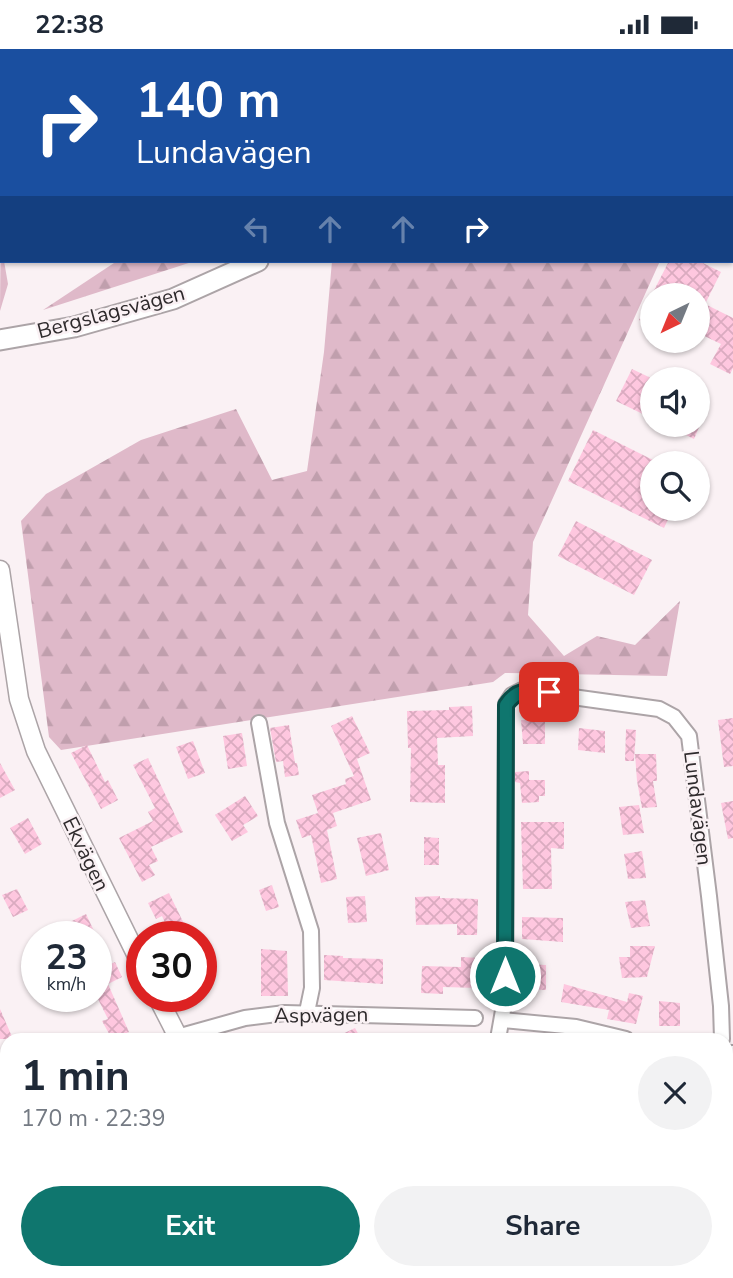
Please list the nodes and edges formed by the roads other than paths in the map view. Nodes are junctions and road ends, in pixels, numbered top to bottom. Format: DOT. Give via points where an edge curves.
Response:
graph roads {
  1 [pos="254,263"];
  2 [pos="0,340"];
  3 [pos="0,570"];
  4 [pos="259,723"];
  5 [pos="126,932"];
  6 [pos="164,1012"];
  7 [pos="307,1012"];
  8 [pos="475,1018"];
  9 [pos="503,1020"];
  10 [pos="173,1033"];
  11 [pos="192,1033"];
  12 [pos="500,1033"];
  13 [pos="600,1033"];
  14 [pos="722,1033"];
  1 -- 2 [label="main road, Bergslagsvägen" via="173,299 74,327"];
  3 -- 5 [label="street, Ekvägen" via="19,699 33,743"];
  4 -- 7 [label="street" via="277,823 311,931 312,988"];
  6 -- 10 [label="street"];
  7 -- 8 [label="street, Aspvägen"];
  7 -- 11 [label="street, Aspvägen" via="245,1018"];
  9 -- 12 [label="street"];
  9 -- 13 [label="street"];
  9 -- 14 [label="street, Lundavägen" via="506,705 522,690 659,709 674,716 689,736"];
}
